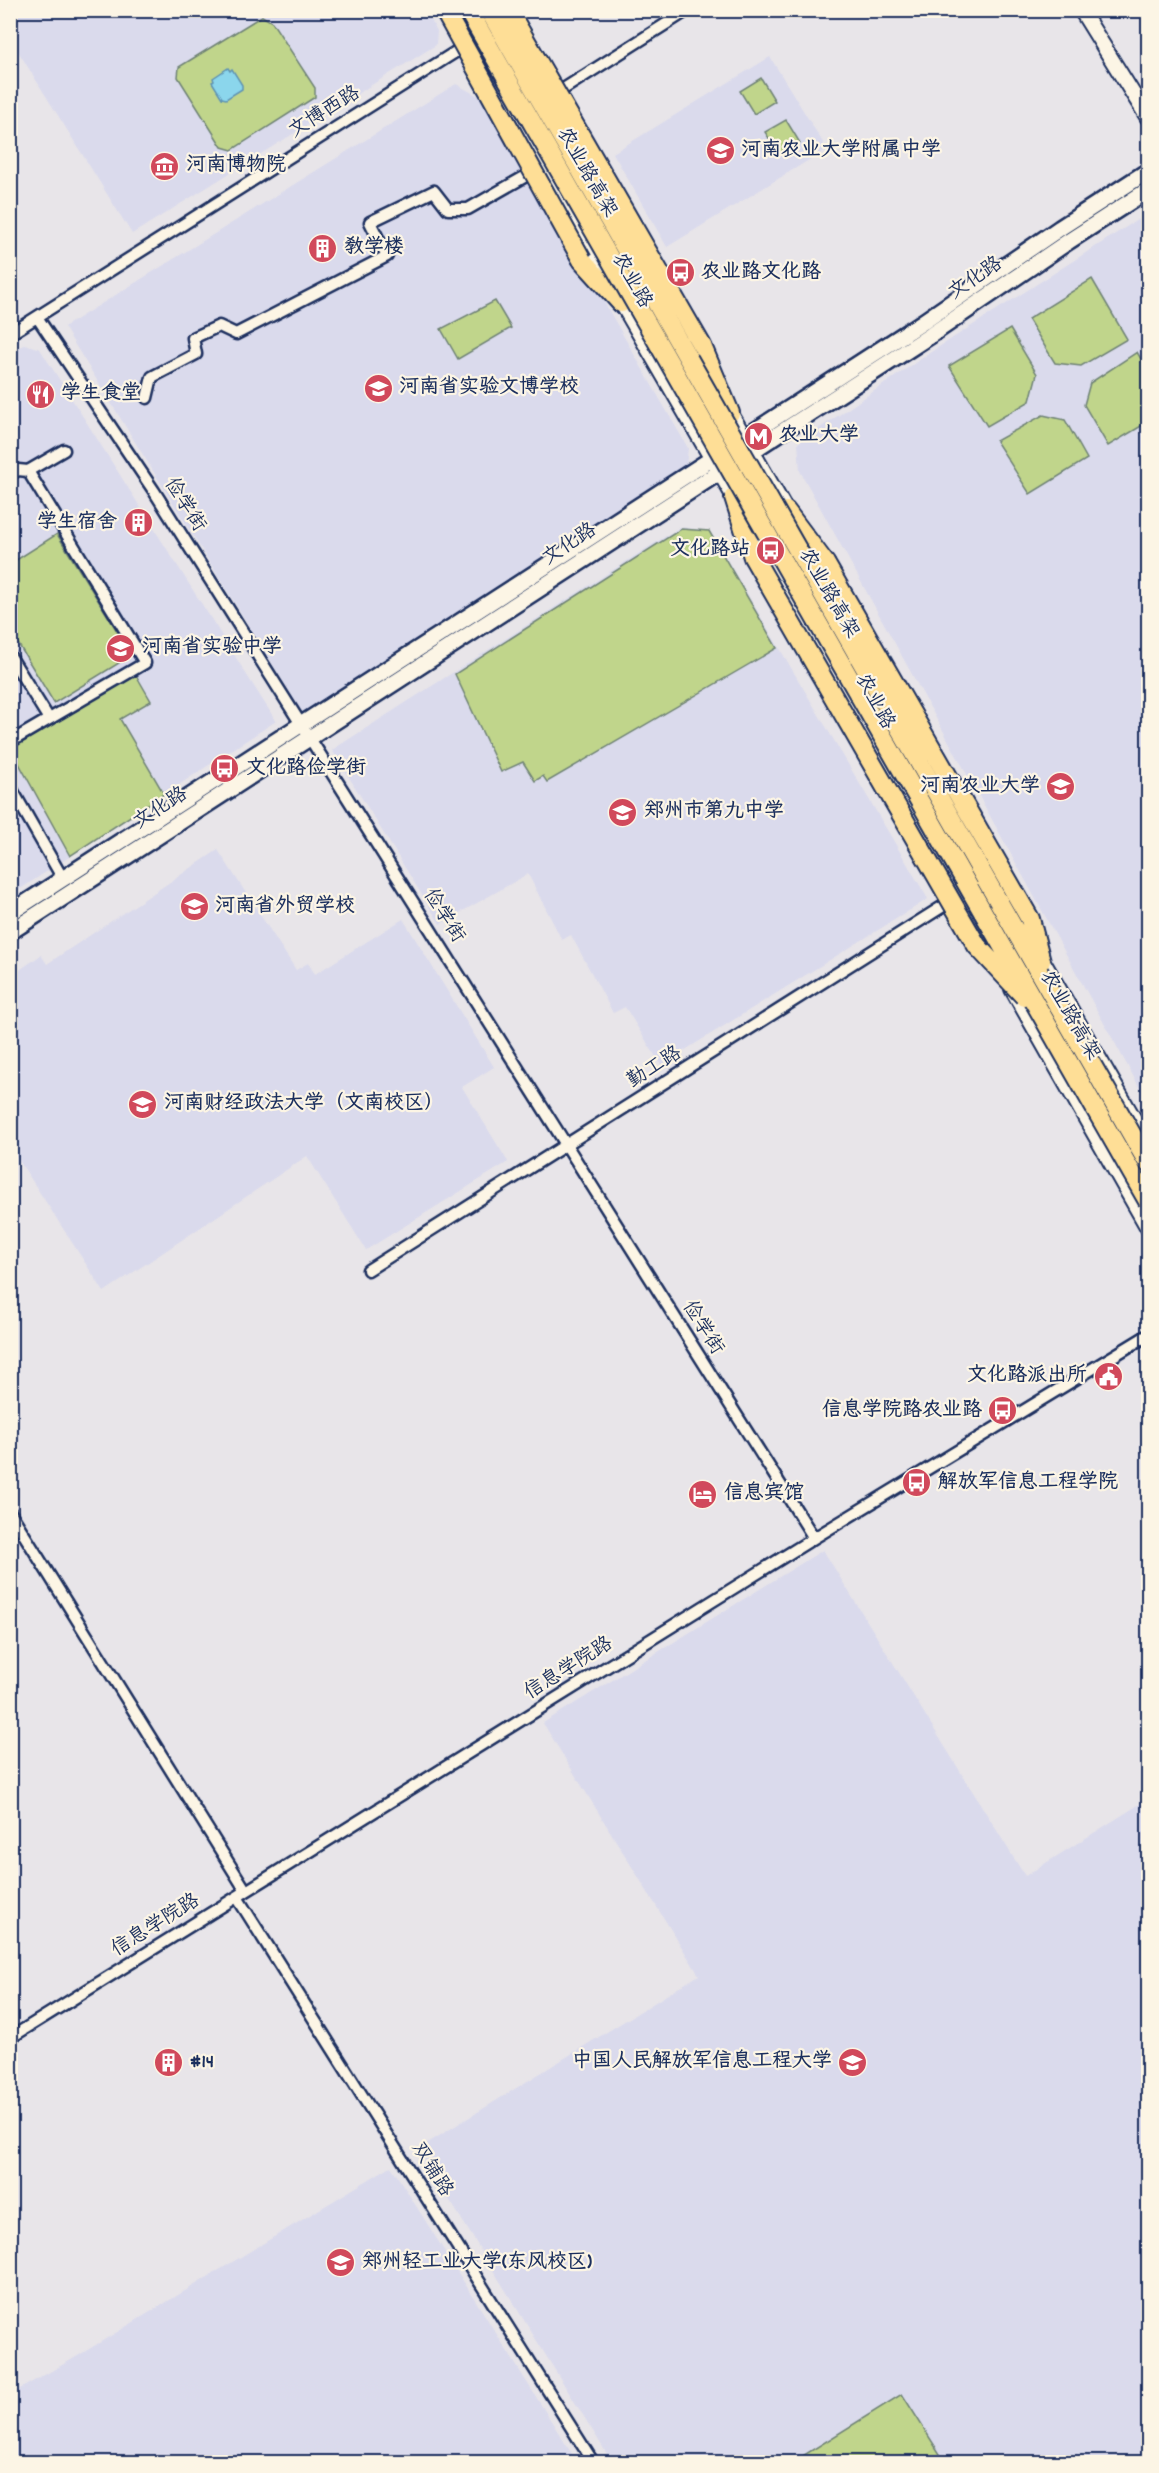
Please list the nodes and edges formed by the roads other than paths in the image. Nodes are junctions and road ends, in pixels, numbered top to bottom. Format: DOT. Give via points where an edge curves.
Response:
graph roads {
  1 [pos="444,10"];
  2 [pos="453,10"];
  3 [pos="468,10"];
  4 [pos="489,10"];
  5 [pos="688,10"];
  6 [pos="1081,10"];
  7 [pos="505,14"];
  8 [pos="471,42"];
  9 [pos="551,97"];
  10 [pos="1149,118"];
  11 [pos="515,120"];
  12 [pos="1149,171"];
  13 [pos="533,172"];
  14 [pos="1149,190"];
  15 [pos="621,303"];
  16 [pos="37,317"];
  17 [pos="10,334"];
  18 [pos="147,398"];
  19 [pos="730,413"];
  20 [pos="749,445"];
  21 [pos="64,450"];
  22 [pos="716,466"];
  23 [pos="28,471"];
  24 [pos="10,475"];
  25 [pos="734,497"];
  26 [pos="786,511"];
  27 [pos="10,656"];
  28 [pos="49,719"];
  29 [pos="306,732"];
  30 [pos="10,742"];
  31 [pos="10,786"];
  32 [pos="63,879"];
  33 [pos="960,895"];
  34 [pos="10,913"];
  35 [pos="10,932"];
  36 [pos="1047,986"];
  37 [pos="1045,1018"];
  38 [pos="1149,1143"];
  39 [pos="567,1145"];
  40 [pos="1149,1163"];
  41 [pos="1149,1200"];
  42 [pos="1149,1228"];
  43 [pos="368,1270"];
  44 [pos="1149,1335"];
  45 [pos="10,1512"];
  46 [pos="814,1538"];
  47 [pos="241,1894"];
  48 [pos="10,2038"];
  49 [pos="593,2463"];
  1 -- 13 [label="highway, bridge"];
  2 -- 8 [label="street, 农业路"];
  3 -- 37 [label="highway, 农业路高架, bridge"];
  4 -- 36 [label="highway, 农业路高架, bridge"];
  5 -- 9 [label="street"];
  6 -- 10 [label="street"];
  7 -- 8 [label="street, 文博西路"];
  7 -- 9 [label="street, 农业路"];
  7 -- 19 [label="highway, bridge" via="702,346"];
  8 -- 11 [label="street, 农业路"];
  8 -- 16 [label="street, 文博西路"];
  9 -- 11 [label="street"];
  9 -- 19 [label="street, 农业路"];
  11 -- 15 [label="street, 农业路"];
  12 -- 20 [label="main road, 文化路"];
  13 -- 15 [label="highway, bridge" via="582,260"];
  13 -- 18 [label="street" via="468,209 448,209 434,191 370,222 387,256 236,334 219,326 193,338 196,354 152,377"];
  14 -- 20 [label="main road, 文化路"];
  15 -- 22 [label="street, 农业路"];
  16 -- 17 [label="street, 文博西路"];
  16 -- 29 [label="street, 俭学街" via="153,490"];
  19 -- 20 [label="street, 农业路"];
  20 -- 22 [label="main road, 文化路"];
  20 -- 26 [label="street, 农业路"];
  21 -- 23 [label="street"];
  22 -- 25 [label="street, 农业路"];
  22 -- 29 [label="main road, 文化路"];
  23 -- 24 [label="street" via="18,470"];
  23 -- 28 [label="street" via="145,663"];
  25 -- 33 [label="street, 农业路"];
  25 -- 37 [label="highway, bridge" via="753,557 977,946"];
  26 -- 36 [label="highway, bridge" via="825,564 1030,919"];
  26 -- 38 [label="street, 农业路"];
  27 -- 28 [label="street"];
  28 -- 30 [label="street"];
  29 -- 32 [label="main road, 文化路"];
  29 -- 35 [label="main road, 文化路"];
  29 -- 39 [label="street, 俭学街"];
  31 -- 32 [label="street"];
  32 -- 34 [label="main road, 文化路"];
  33 -- 39 [label="street, 勤工路"];
  33 -- 42 [label="street, 农业路"];
  36 -- 40 [label="highway, 农业路高架, bridge"];
  37 -- 41 [label="highway, 农业路高架, bridge"];
  39 -- 43 [label="street, 勤工路"];
  39 -- 46 [label="street, 俭学街"];
  44 -- 46 [label="street, 信息学院路"];
  45 -- 47 [label="street, 双铺路"];
  46 -- 47 [label="street, 信息学院路"];
  47 -- 48 [label="street, 信息学院路"];
  47 -- 49 [label="street, 双铺路"];
}
